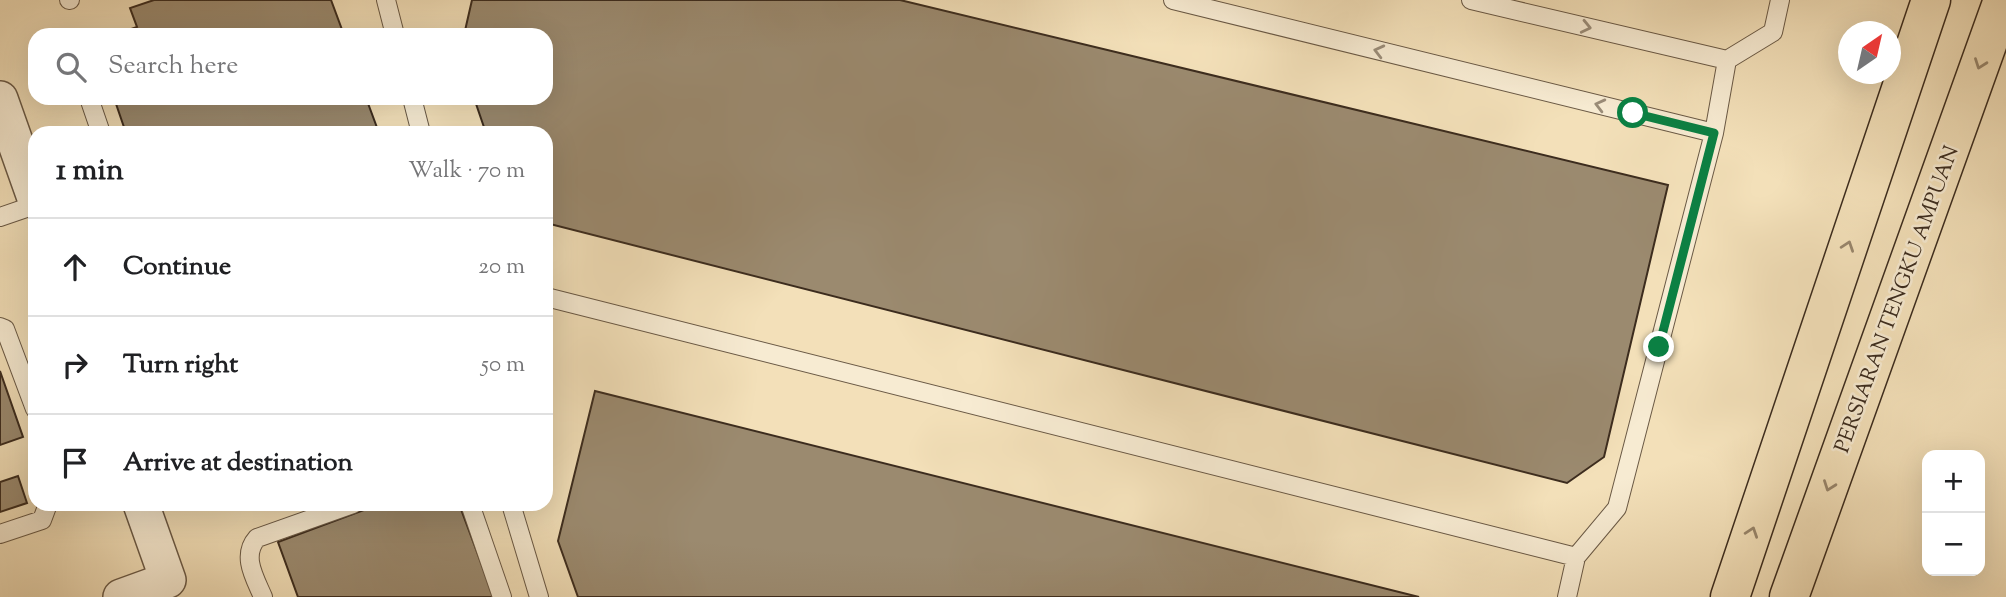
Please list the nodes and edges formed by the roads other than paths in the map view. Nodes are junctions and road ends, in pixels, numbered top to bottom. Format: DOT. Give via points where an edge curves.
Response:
graph roads {
  1 [pos="386,0"];
  2 [pos="1173,0"];
  3 [pos="1471,0"];
  4 [pos="1780,0"];
  5 [pos="1931,0"];
  6 [pos="2003,0"];
  7 [pos="394,28"];
  8 [pos="1727,60"];
  9 [pos="0,99"];
  10 [pos="91,105"];
  11 [pos="414,105"];
  12 [pos="99,126"];
  13 [pos="419,126"];
  14 [pos="1714,133"];
  15 [pos="28,178"];
  16 [pos="28,207"];
  17 [pos="0,217"];
  18 [pos="553,299"];
  19 [pos="0,327"];
  20 [pos="28,390"];
  21 [pos="45,511"];
  22 [pos="143,511"];
  23 [pos="333,511"];
  24 [pos="472,511"];
  25 [pos="513,511"];
  26 [pos="0,534"];
  27 [pos="1576,557"];
  28 [pos="171,589"];
  29 [pos="121,597"];
  30 [pos="262,597"];
  31 [pos="502,597"];
  32 [pos="539,597"];
  33 [pos="1567,597"];
  34 [pos="1730,597"];
  35 [pos="1789,597"];
  1 -- 7 [label="lane"];
  14 -- 2 [label="lane, one-way"];
  3 -- 8 [label="lane, one-way"];
  4 -- 8 [label="lane" via="1773,32"];
  34 -- 5 [label="main road, one-way"];
  6 -- 35 [label="main road, PERSIARAN TENGKU AMPUAN, one-way"];
  8 -- 14 [label="lane"];
  9 -- 15 [label="street"];
  10 -- 12 [label="lane"];
  11 -- 13 [label="lane"];
  14 -- 27 [label="lane" via="1617,508"];
  16 -- 17 [label="lane"];
  18 -- 27 [label="lane"];
  19 -- 20 [label="lane" via="5,329"];
  21 -- 26 [label="lane" via="42,520"];
  22 -- 28 [label="street"];
  23 -- 30 [label="lane" via="257,538 250,545 248,561"];
  24 -- 31 [label="lane"];
  25 -- 32 [label="lane"];
  27 -- 33 [label="lane"];
  28 -- 29 [label="street"];
}
